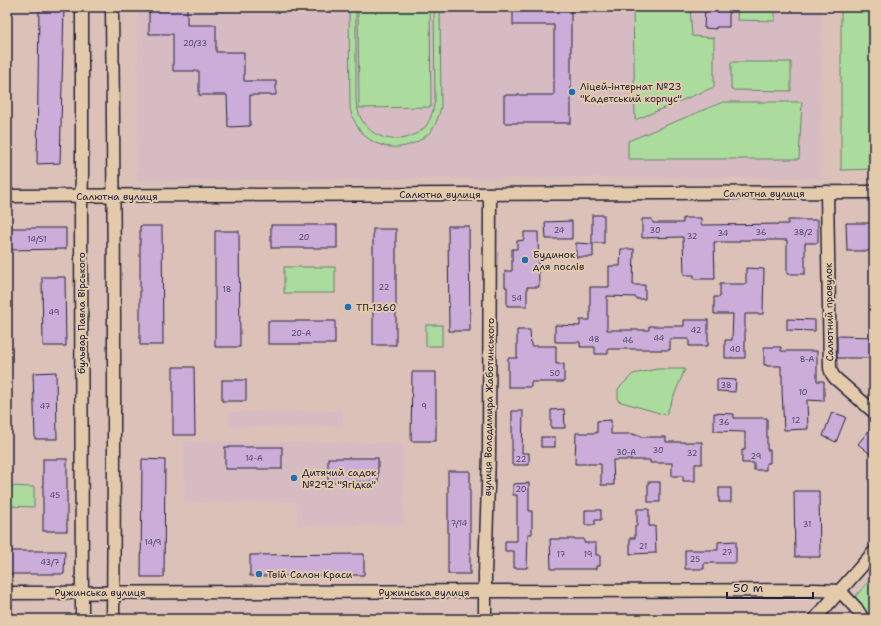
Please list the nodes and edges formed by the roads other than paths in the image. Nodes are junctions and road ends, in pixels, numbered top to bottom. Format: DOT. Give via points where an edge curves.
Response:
graph roads {
  1 [pos="82,7"];
  2 [pos="112,7"];
  3 [pos="827,192"];
  4 [pos="874,192"];
  5 [pos="490,194"];
  6 [pos="7,196"];
  7 [pos="81,196"];
  8 [pos="114,196"];
  9 [pos="874,412"];
  10 [pos="874,552"];
  11 [pos="485,591"];
  12 [pos="840,591"];
  13 [pos="82,592"];
  14 [pos="114,592"];
  15 [pos="7,593"];
  16 [pos="82,619"];
  17 [pos="113,619"];
  18 [pos="485,619"];
  19 [pos="815,619"];
  20 [pos="863,619"];
  1 -- 7 [label="street, бульвар Павла Вірського"];
  2 -- 8 [label="street"];
  3 -- 4 [label="street, Салютна вулиця"];
  3 -- 5 [label="street, Салютна вулиця"];
  3 -- 9 [label="street, Салютний провулок" via="830,368 835,378"];
  5 -- 8 [label="street, Салютна вулиця"];
  5 -- 11 [label="street, вулиця Володимира Жаботинського" via="489,455"];
  6 -- 7 [label="street, Салютна вулиця"];
  7 -- 8 [label="street, Салютна вулиця"];
  7 -- 13 [label="street, бульвар Павла Вірського"];
  8 -- 14 [label="street"];
  10 -- 12 [label="street"];
  11 -- 12 [label="street, Ружинська вулиця"];
  11 -- 14 [label="street, Ружинська вулиця"];
  11 -- 18 [label="street, вулиця Володимира Жаботинського"];
  12 -- 19 [label="street"];
  12 -- 20 [label="street"];
  13 -- 14 [label="street, Ружинська вулиця"];
  13 -- 15 [label="street, Ружинська вулиця"];
  13 -- 16 [label="street, бульвар Павла Вірського"];
  14 -- 17 [label="street"];
}
